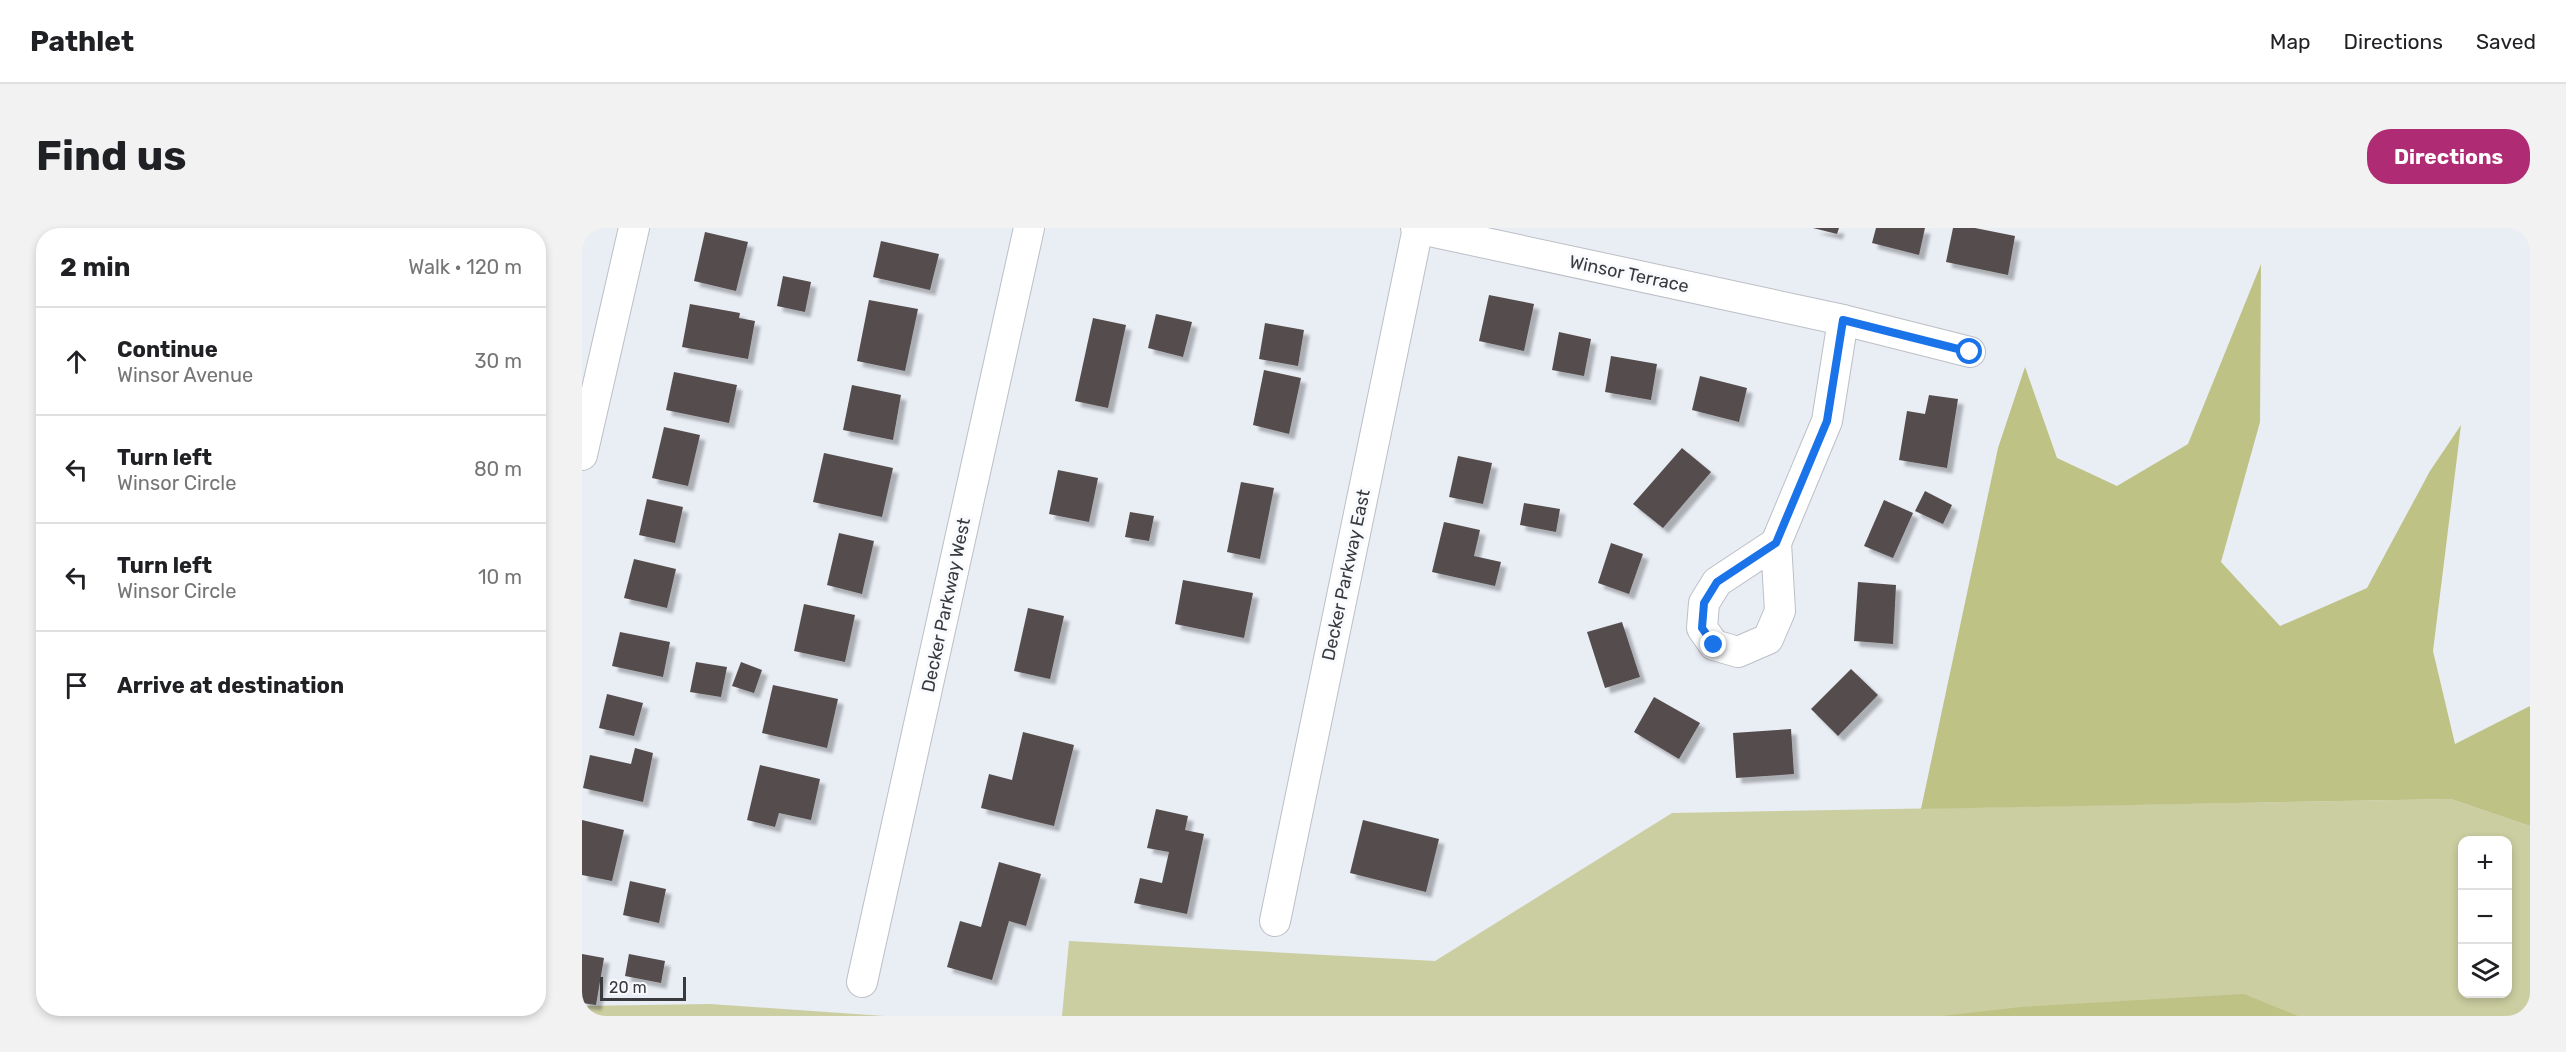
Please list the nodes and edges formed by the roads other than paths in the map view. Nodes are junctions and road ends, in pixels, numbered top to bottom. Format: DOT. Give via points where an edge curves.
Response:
graph roads {
  1 [pos="634,228"];
  2 [pos="1029,228"];
  3 [pos="1417,228"];
  4 [pos="1843,320"];
  5 [pos="1970,352"];
  6 [pos="582,455"];
  7 [pos="1776,543"];
  8 [pos="1275,921"];
  9 [pos="862,982"];
  1 -- 6 [label="street"];
  2 -- 9 [label="street, Decker Parkway West"];
  3 -- 4 [label="street, Winsor Terrace"];
  3 -- 8 [label="street, Decker Parkway East"];
  4 -- 5 [label="street, Winsor Terrace"];
  4 -- 7 [label="street" via="1827,421"];
}
